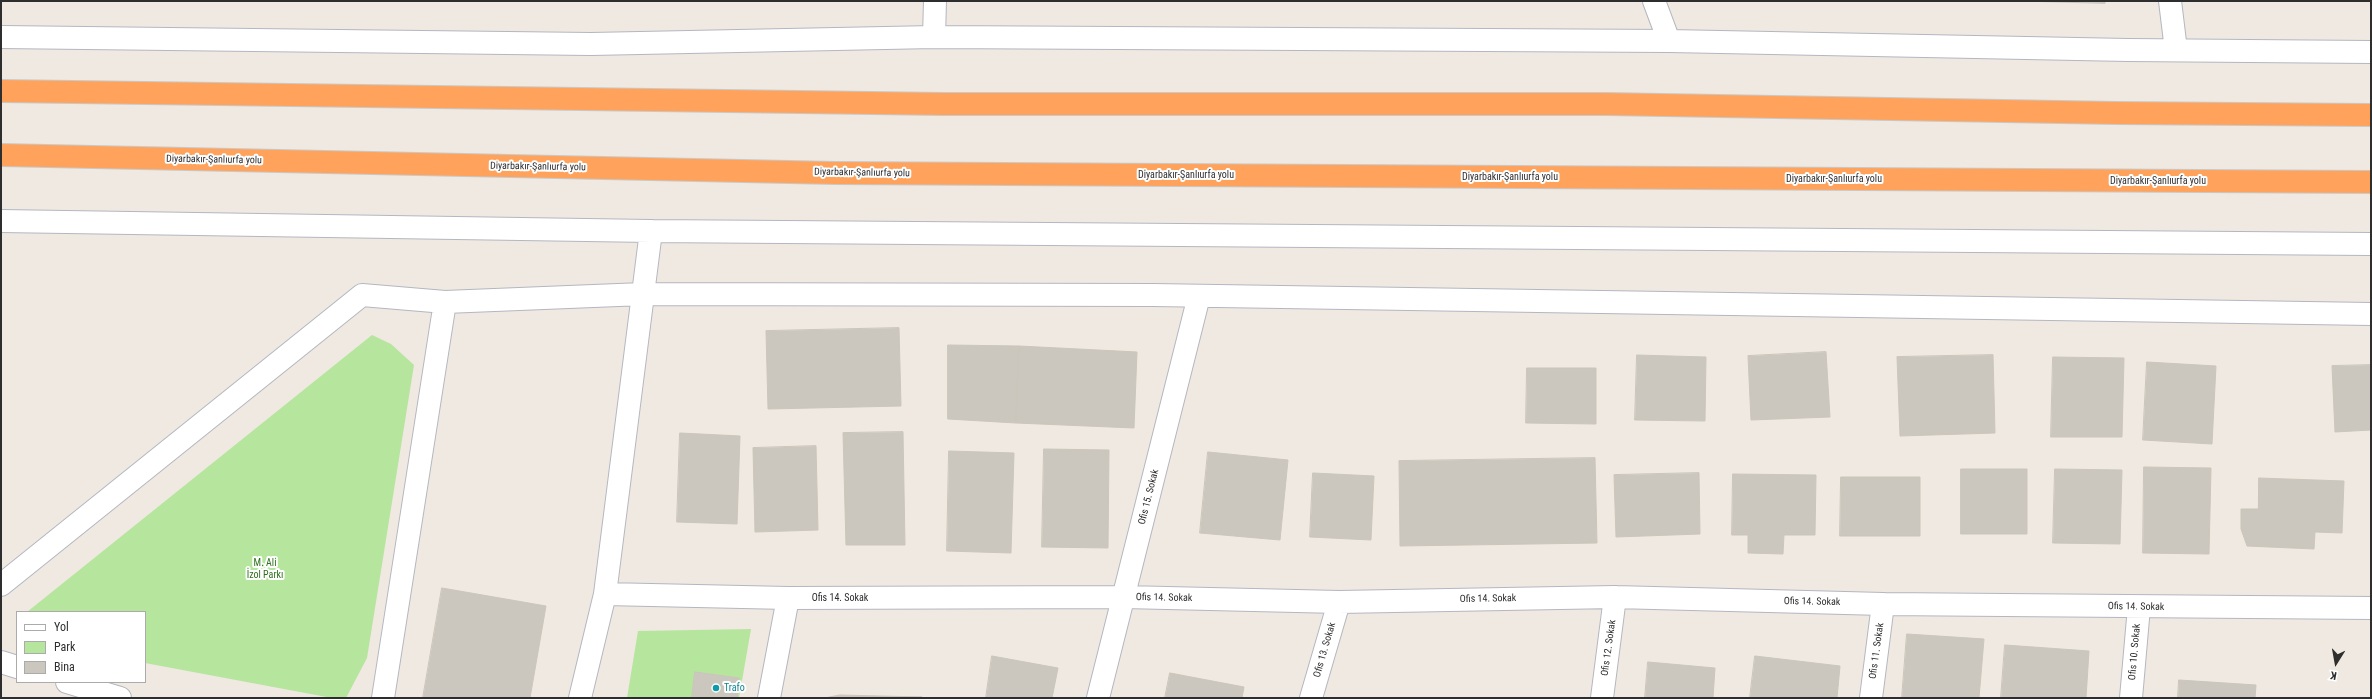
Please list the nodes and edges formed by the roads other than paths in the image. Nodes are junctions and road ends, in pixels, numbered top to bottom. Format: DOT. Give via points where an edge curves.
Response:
graph roads {
  1 [pos="935,1"];
  2 [pos="1654,1"];
  3 [pos="2170,1"];
  4 [pos="1,37"];
  5 [pos="934,37"];
  6 [pos="1669,41"];
  7 [pos="2176,50"];
  8 [pos="2371,52"];
  9 [pos="1,91"];
  10 [pos="2371,115"];
  11 [pos="1,155"];
  12 [pos="2371,182"];
  13 [pos="1,221"];
  14 [pos="651,231"];
  15 [pos="2371,244"];
  16 [pos="643,294"];
  17 [pos="1199,296"];
  18 [pos="445,302"];
  19 [pos="2371,314"];
  20 [pos="1,585"];
  21 [pos="604,594"];
  22 [pos="1124,597"];
  23 [pos="1615,597"];
  24 [pos="788,598"];
  25 [pos="1340,602"];
  26 [pos="1884,604"];
  27 [pos="2139,607"];
  28 [pos="2371,608"];
  29 [pos="1,662"];
  30 [pos="16,667"];
  31 [pos="70,683"];
  32 [pos="120,698"];
  33 [pos="384,698"];
  34 [pos="580,698"];
  35 [pos="769,698"];
  36 [pos="1098,698"];
  37 [pos="1311,698"];
  38 [pos="1602,698"];
  39 [pos="1871,698"];
  40 [pos="2131,698"];
  1 -- 5 [label="street"];
  2 -- 6 [label="street"];
  3 -- 7 [label="street"];
  4 -- 5 [label="street" via="591,44"];
  5 -- 6 [label="street"];
  6 -- 7 [label="street"];
  7 -- 8 [label="street"];
  9 -- 10 [label="highway" via="943,104 1606,104"];
  11 -- 12 [label="highway, Diyarbakır-Şanlıurfa yolu" via="835,173"];
  13 -- 14 [label="street"];
  14 -- 15 [label="street"];
  14 -- 16 [label="street"];
  16 -- 17 [label="street"];
  16 -- 18 [label="street"];
  16 -- 21 [label="street"];
  17 -- 19 [label="street"];
  17 -- 22 [label="street, Ofis 15. Sokak"];
  18 -- 20 [label="street" via="362,295"];
  18 -- 33 [label="street"];
  21 -- 24 [label="street, Ofis 14. Sokak"];
  21 -- 34 [label="street"];
  22 -- 24 [label="street, Ofis 14. Sokak"];
  22 -- 25 [label="street, Ofis 14. Sokak"];
  22 -- 36 [label="street, Ofis 15. Sokak"];
  23 -- 25 [label="street, Ofis 14. Sokak"];
  23 -- 26 [label="street, Ofis 14. Sokak"];
  23 -- 38 [label="street, Ofis 12. Sokak"];
  24 -- 35 [label="street"];
  25 -- 37 [label="street, Ofis 13. Sokak"];
  26 -- 27 [label="street, Ofis 14. Sokak"];
  26 -- 39 [label="street, Ofis 11. Sokak"];
  27 -- 28 [label="street, Ofis 14. Sokak"];
  27 -- 40 [label="street, Ofis 10. Sokak"];
  29 -- 30 [label="street"];
  31 -- 32 [label="street"];
}
